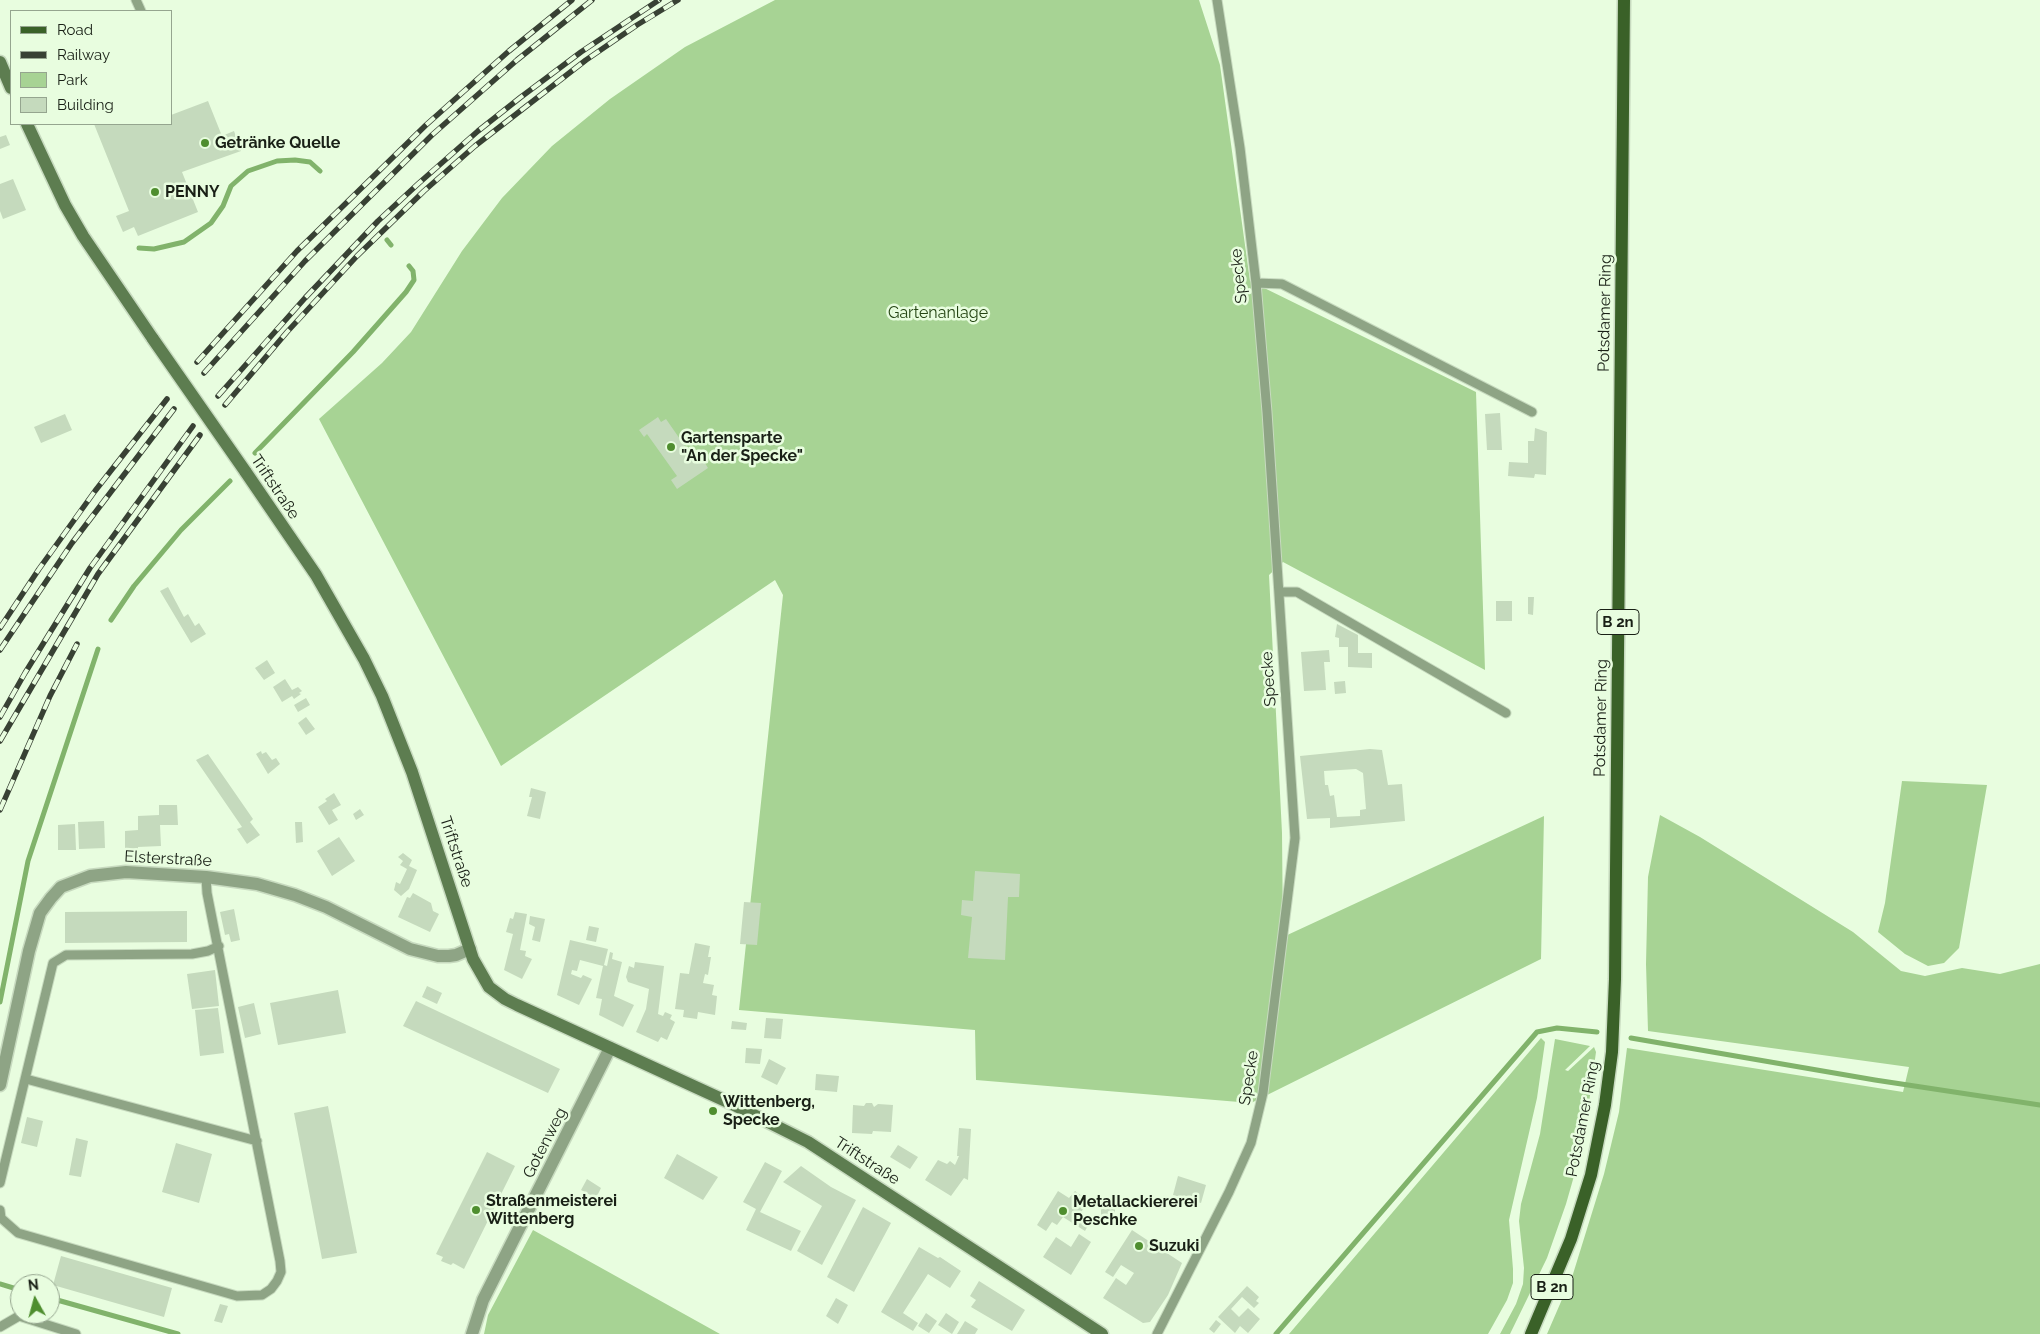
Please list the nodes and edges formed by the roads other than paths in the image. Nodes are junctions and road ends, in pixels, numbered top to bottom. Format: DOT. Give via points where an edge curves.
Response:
graph roads {
  1 [pos="1217,0"];
  2 [pos="1624,0"];
  3 [pos="0,62"];
  4 [pos="10,86"];
  5 [pos="26,125"];
  6 [pos="1256,283"];
  7 [pos="1532,412"];
  8 [pos="1279,592"];
  9 [pos="1506,713"];
  10 [pos="206,877"];
  11 [pos="219,946"];
  12 [pos="470,949"];
  13 [pos="610,1048"];
  14 [pos="26,1079"];
  15 [pos="0,1085"];
  16 [pos="257,1141"];
  17 [pos="0,1183"];
  18 [pos="0,1210"];
  19 [pos="0,1327"];
  20 [pos="76,1334"];
  21 [pos="472,1334"];
  22 [pos="1102,1334"];
  23 [pos="1157,1334"];
  24 [pos="1531,1334"];
  1 -- 6 [label="lane, Specke" via="1240,148"];
  2 -- 24 [label="main road, Potsdamer Ring / B 2n" via="1612,1052 1591,1175 1571,1239"];
  3 -- 4 [label="main road"];
  5 -- 12 [label="main road, Triftstraße, bridge" via="70,213 337,609 378,688 412,772"];
  6 -- 7 [label="lane" via="1282,284"];
  6 -- 8 [label="lane, Specke"];
  8 -- 9 [label="lane" via="1297,592"];
  8 -- 23 [label="lane, Specke" via="1295,838 1263,1093 1251,1144"];
  10 -- 11 [label="lane"];
  10 -- 12 [label="street, Elsterstraße" via="257,884 296,896 425,954 449,956"];
  10 -- 15 [label="street, Elsterstraße" via="109,872 61,887 40,913 33,930"];
  11 -- 14 [label="lane" via="192,954 66,955 53,963"];
  11 -- 16 [label="lane"];
  12 -- 13 [label="main road, Triftstraße" via="482,978 496,993"];
  13 -- 21 [label="street, Gotenweg" via="483,1300"];
  13 -- 22 [label="main road, Triftstraße" via="808,1142"];
  14 -- 16 [label="lane"];
  14 -- 17 [label="lane"];
  16 -- 18 [label="lane" via="281,1272 271,1289 262,1295 237,1296 18,1234 1,1218"];
  19 -- 20 [label="lane" via="19,1316"];
}
